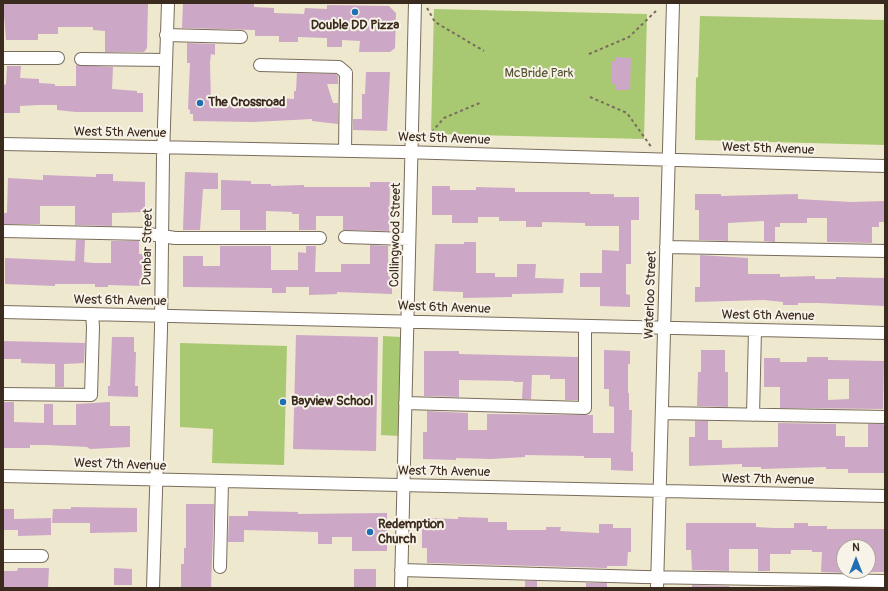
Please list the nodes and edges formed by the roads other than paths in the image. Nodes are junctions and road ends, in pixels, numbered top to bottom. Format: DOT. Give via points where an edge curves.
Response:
graph roads {
  1 [pos="168,3"];
  2 [pos="415,3"];
  3 [pos="673,3"];
  4 [pos="166,35"];
  5 [pos="241,37"];
  6 [pos="3,58"];
  7 [pos="58,58"];
  8 [pos="81,59"];
  9 [pos="166,60"];
  10 [pos="260,65"];
  11 [pos="3,144"];
  12 [pos="163,148"];
  13 [pos="416,148"];
  14 [pos="345,151"];
  15 [pos="668,160"];
  16 [pos="885,166"];
  17 [pos="3,231"];
  18 [pos="162,236"];
  19 [pos="345,237"];
  20 [pos="320,238"];
  21 [pos="410,239"];
  22 [pos="666,247"];
  23 [pos="885,251"];
  24 [pos="3,312"];
  25 [pos="92,314"];
  26 [pos="161,316"];
  27 [pos="407,320"];
  28 [pos="585,327"];
  29 [pos="664,328"];
  30 [pos="755,330"];
  31 [pos="885,333"];
  32 [pos="3,394"];
  33 [pos="405,403"];
  34 [pos="662,413"];
  35 [pos="753,414"];
  36 [pos="885,417"];
  37 [pos="3,476"];
  38 [pos="156,480"];
  39 [pos="222,481"];
  40 [pos="403,485"];
  41 [pos="660,491"];
  42 [pos="885,496"];
  43 [pos="3,556"];
  44 [pos="42,556"];
  45 [pos="220,567"];
  46 [pos="401,570"];
  47 [pos="885,581"];
  48 [pos="657,583"];
  49 [pos="153,588"];
  50 [pos="401,588"];
  1 -- 4 [label="street, Dunbar Street"];
  2 -- 13 [label="street, Collingwood Street"];
  3 -- 15 [label="street, Waterloo Street"];
  4 -- 5 [label="street"];
  4 -- 9 [label="street, Dunbar Street"];
  6 -- 7 [label="street"];
  8 -- 9 [label="street"];
  9 -- 12 [label="street, Dunbar Street"];
  10 -- 14 [label="street" via="339,67 346,73"];
  11 -- 12 [label="street, West 5th Avenue"];
  12 -- 14 [label="street, West 5th Avenue"];
  12 -- 18 [label="street, Dunbar Street"];
  13 -- 14 [label="street, West 5th Avenue"];
  13 -- 15 [label="street, West 5th Avenue"];
  13 -- 21 [label="street, Collingwood Street"];
  15 -- 16 [label="street, West 5th Avenue"];
  15 -- 22 [label="street, Waterloo Street"];
  17 -- 18 [label="street"];
  18 -- 20 [label="street"];
  18 -- 26 [label="street, Dunbar Street"];
  19 -- 21 [label="street"];
  21 -- 27 [label="street, Collingwood Street"];
  22 -- 23 [label="street"];
  22 -- 29 [label="street, Waterloo Street"];
  24 -- 25 [label="street, West 6th Avenue"];
  25 -- 26 [label="street, West 6th Avenue"];
  25 -- 32 [label="street" via="94,327 90,395"];
  26 -- 27 [label="street, West 6th Avenue"];
  26 -- 38 [label="street, Dunbar Street"];
  27 -- 28 [label="street, West 6th Avenue"];
  27 -- 33 [label="street, Collingwood Street"];
  28 -- 29 [label="street, West 6th Avenue"];
  28 -- 33 [label="street" via="585,408"];
  29 -- 30 [label="street, West 6th Avenue"];
  29 -- 34 [label="street, Waterloo Street"];
  30 -- 31 [label="street, West 6th Avenue"];
  30 -- 35 [label="street"];
  33 -- 40 [label="street, Collingwood Street"];
  34 -- 35 [label="street"];
  34 -- 41 [label="street, Waterloo Street"];
  35 -- 36 [label="street"];
  37 -- 38 [label="street, West 7th Avenue"];
  38 -- 39 [label="street, West 7th Avenue"];
  38 -- 49 [label="street, Dunbar Street"];
  39 -- 40 [label="street, West 7th Avenue"];
  39 -- 45 [label="street"];
  40 -- 41 [label="street, West 7th Avenue"];
  40 -- 46 [label="street, Collingwood Street"];
  41 -- 42 [label="street, West 7th Avenue"];
  41 -- 48 [label="street, Waterloo Street"];
  43 -- 44 [label="street"];
  46 -- 48 [label="street"];
  46 -- 50 [label="street, Collingwood Street"];
  47 -- 48 [label="street"];
}
